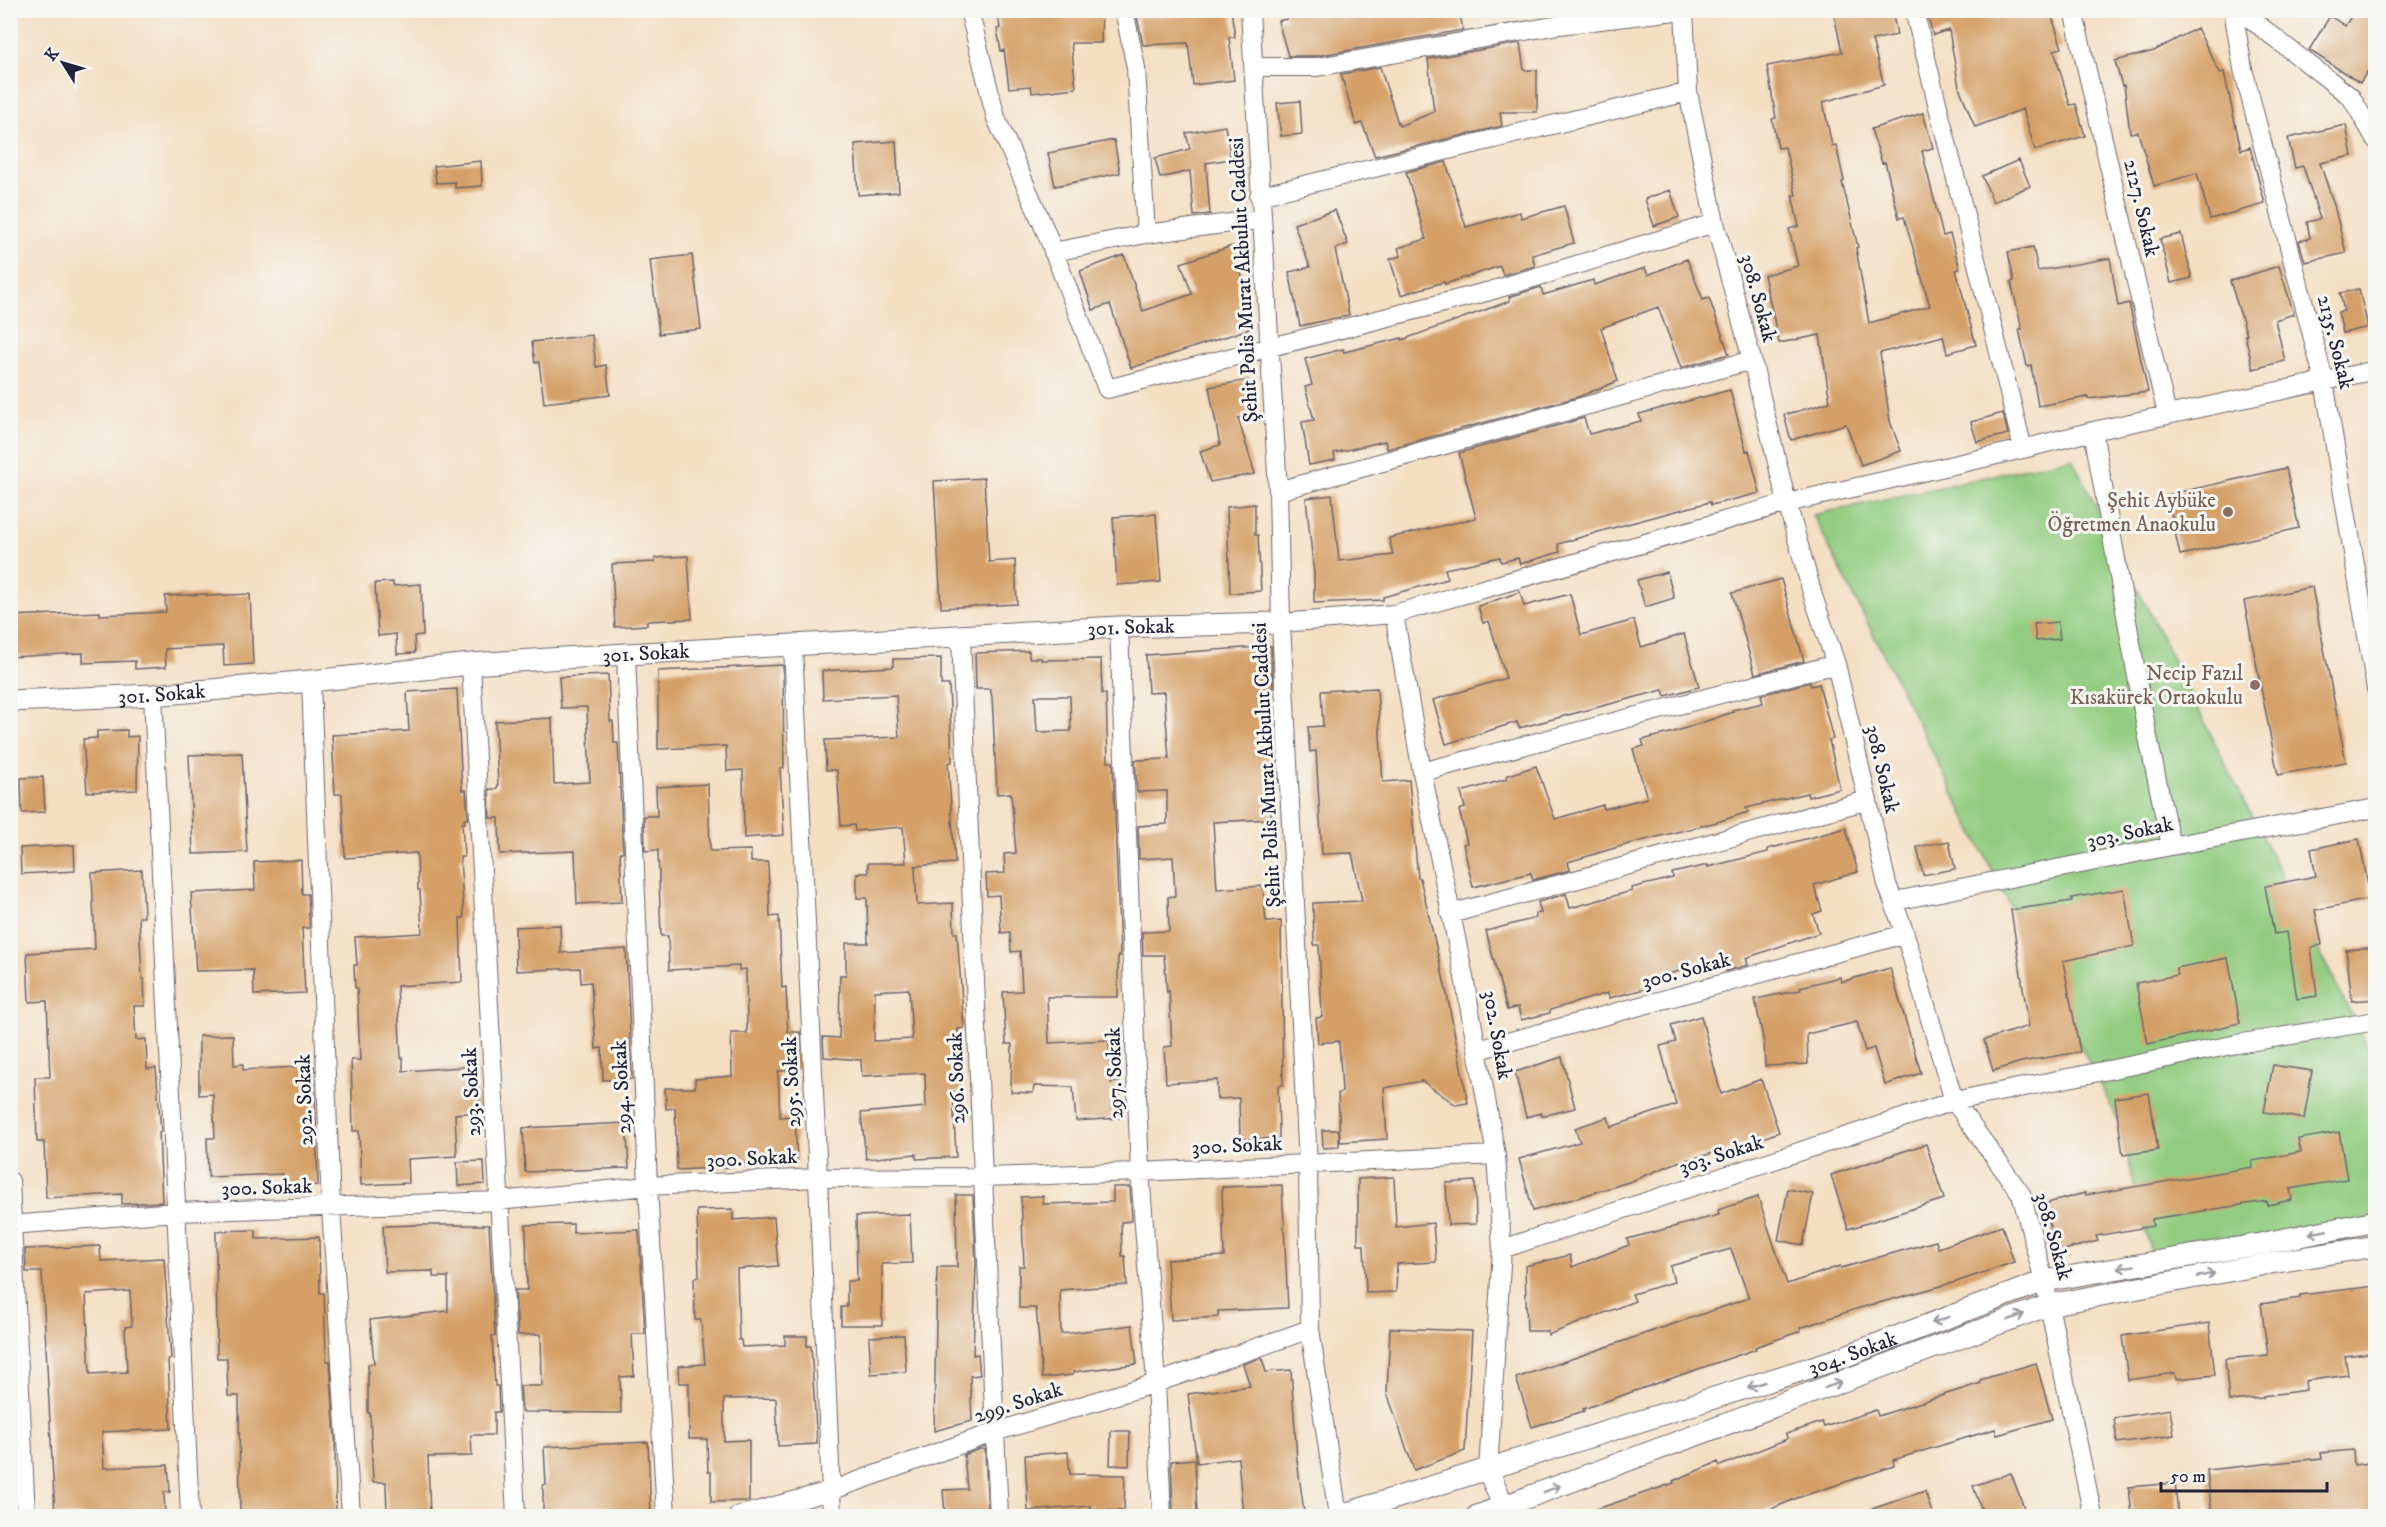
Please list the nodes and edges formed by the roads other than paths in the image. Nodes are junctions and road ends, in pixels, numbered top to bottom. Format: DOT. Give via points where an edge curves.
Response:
graph roads {
  1 [pos="969,10"];
  2 [pos="1124,10"];
  3 [pos="1250,10"];
  4 [pos="1684,10"];
  5 [pos="1914,10"];
  6 [pos="2073,10"];
  7 [pos="2233,10"];
  8 [pos="2239,10"];
  9 [pos="1253,67"];
  10 [pos="1688,92"];
  11 [pos="2376,140"];
  12 [pos="1259,196"];
  13 [pos="1261,219"];
  14 [pos="1715,224"];
  15 [pos="1146,234"];
  16 [pos="1053,252"];
  17 [pos="1269,346"];
  18 [pos="1752,360"];
  19 [pos="2376,370"];
  20 [pos="2324,381"];
  21 [pos="2168,415"];
  22 [pos="2093,431"];
  23 [pos="2023,449"];
  24 [pos="1278,491"];
  25 [pos="1787,503"];
  26 [pos="1394,614"];
  27 [pos="1281,623"];
  28 [pos="1119,627"];
  29 [pos="961,637"];
  30 [pos="793,646"];
  31 [pos="626,654"];
  32 [pos="471,664"];
  33 [pos="1836,664"];
  34 [pos="312,681"];
  35 [pos="2376,689"];
  36 [pos="153,695"];
  37 [pos="10,702"];
  38 [pos="1422,772"];
  39 [pos="1868,800"];
  40 [pos="2376,808"];
  41 [pos="2172,846"];
  42 [pos="1895,902"];
  43 [pos="1450,914"];
  44 [pos="1905,934"];
  45 [pos="2376,1021"];
  46 [pos="1478,1050"];
  47 [pos="1954,1101"];
  48 [pos="1496,1155"];
  49 [pos="1308,1164"];
  50 [pos="1140,1172"];
  51 [pos="983,1177"];
  52 [pos="818,1178"];
  53 [pos="10,1181"];
  54 [pos="648,1186"];
  55 [pos="499,1202"];
  56 [pos="331,1208"];
  57 [pos="176,1212"];
  58 [pos="2376,1221"];
  59 [pos="11,1225"];
  60 [pos="2376,1246"];
  61 [pos="1502,1250"];
  62 [pos="2044,1281"];
  63 [pos="2049,1305"];
  64 [pos="1310,1329"];
  65 [pos="1156,1383"];
  66 [pos="995,1432"];
  67 [pos="1488,1470"];
  68 [pos="830,1491"];
  69 [pos="1505,1512"];
  70 [pos="26,1516"];
  71 [pos="190,1516"];
  72 [pos="351,1516"];
  73 [pos="516,1516"];
  74 [pos="666,1516"];
  75 [pos="738,1516"];
  76 [pos="832,1516"];
  77 [pos="999,1516"];
  78 [pos="1162,1516"];
  79 [pos="1338,1516"];
  80 [pos="1477,1516"];
  81 [pos="2093,1516"];
  1 -- 16 [label="street" via="996,118"];
  2 -- 15 [label="street" via="1136,68"];
  3 -- 9 [label="street, Şehit Polis Murat Akbulut Caddesi"];
  4 -- 9 [label="street" via="1559,24 1317,67"];
  4 -- 10 [label="street, 308. Sokak"];
  5 -- 23 [label="street"];
  6 -- 21 [label="street, 2127. Sokak"];
  7 -- 20 [label="street, 2135. Sokak" via="2242,69"];
  8 -- 11 [label="street" via="2351,97"];
  9 -- 12 [label="street, Şehit Polis Murat Akbulut Caddesi"];
  10 -- 12 [label="street"];
  10 -- 14 [label="street, 308. Sokak"];
  12 -- 13 [label="street, Şehit Polis Murat Akbulut Caddesi"];
  13 -- 15 [label="street"];
  13 -- 17 [label="street, Şehit Polis Murat Akbulut Caddesi"];
  14 -- 17 [label="street" via="1490,291"];
  14 -- 18 [label="street, 308. Sokak"];
  15 -- 16 [label="street"];
  16 -- 17 [label="street" via="1107,388"];
  17 -- 24 [label="street, Şehit Polis Murat Akbulut Caddesi"];
  18 -- 24 [label="street"];
  18 -- 25 [label="street, 308. Sokak"];
  19 -- 20 [label="street"];
  20 -- 21 [label="street"];
  20 -- 35 [label="street, 2135. Sokak"];
  21 -- 22 [label="street"];
  22 -- 23 [label="street"];
  22 -- 41 [label="street" via="2147,733"];
  23 -- 25 [label="street"];
  24 -- 27 [label="street, Şehit Polis Murat Akbulut Caddesi"];
  25 -- 26 [label="street"];
  25 -- 33 [label="street, 308. Sokak"];
  26 -- 27 [label="street"];
  26 -- 38 [label="street, 302. Sokak"];
  27 -- 28 [label="street, 301. Sokak"];
  27 -- 49 [label="street, Şehit Polis Murat Akbulut Caddesi"];
  28 -- 29 [label="street, 301. Sokak"];
  28 -- 50 [label="street, 297. Sokak"];
  29 -- 30 [label="street, 301. Sokak"];
  29 -- 51 [label="street, 296. Sokak"];
  30 -- 31 [label="street, 301. Sokak"];
  30 -- 52 [label="street, 295. Sokak"];
  31 -- 32 [label="street, 301. Sokak"];
  31 -- 54 [label="street, 294. Sokak"];
  32 -- 34 [label="street, 301. Sokak"];
  32 -- 55 [label="street, 293. Sokak"];
  33 -- 38 [label="street"];
  33 -- 39 [label="street, 308. Sokak"];
  34 -- 36 [label="street, 301. Sokak"];
  34 -- 56 [label="street, 292. Sokak"];
  36 -- 37 [label="street, 301. Sokak"];
  36 -- 57 [label="street"];
  38 -- 43 [label="street, 302. Sokak"];
  39 -- 42 [label="street, 308. Sokak" via="1887,884"];
  39 -- 43 [label="street"];
  40 -- 41 [label="street, 303. Sokak"];
  41 -- 42 [label="street, 303. Sokak"];
  42 -- 44 [label="street, 308. Sokak"];
  43 -- 46 [label="street, 302. Sokak"];
  44 -- 46 [label="street, 300. Sokak"];
  44 -- 47 [label="street, 308. Sokak"];
  45 -- 47 [label="street, 303. Sokak" via="2237,1044"];
  46 -- 48 [label="street, 302. Sokak"];
  47 -- 61 [label="street, 303. Sokak"];
  47 -- 62 [label="street, 308. Sokak" via="2021,1194"];
  48 -- 49 [label="street, 300. Sokak"];
  48 -- 61 [label="street, 302. Sokak"];
  49 -- 50 [label="street, 300. Sokak"];
  49 -- 64 [label="street, Şehit Polis Murat Akbulut Caddesi"];
  50 -- 51 [label="street, 300. Sokak"];
  50 -- 65 [label="street, 297. Sokak"];
  51 -- 52 [label="street, 300. Sokak"];
  51 -- 66 [label="street, 296. Sokak"];
  52 -- 54 [label="street, 300. Sokak"];
  52 -- 68 [label="street, 295. Sokak"];
  53 -- 59 [label="street"];
  54 -- 55 [label="street, 300. Sokak"];
  54 -- 74 [label="street, 294. Sokak"];
  55 -- 56 [label="street, 300. Sokak"];
  55 -- 73 [label="street, 293. Sokak"];
  56 -- 57 [label="street, 300. Sokak"];
  56 -- 72 [label="street, 292. Sokak"];
  57 -- 59 [label="street, 300. Sokak"];
  57 -- 71 [label="street"];
  58 -- 62 [label="street, 304. Sokak, one-way"];
  59 -- 70 [label="street"];
  63 -- 60 [label="street, 304. Sokak, one-way"];
  61 -- 67 [label="street, 302. Sokak"];
  62 -- 63 [label="street, 308. Sokak"];
  62 -- 67 [label="street, 304. Sokak, one-way" via="1835,1360"];
  69 -- 63 [label="street, 304. Sokak, one-way"];
  63 -- 81 [label="street, 308. Sokak"];
  64 -- 65 [label="street, 299. Sokak"];
  64 -- 79 [label="street, Şehit Polis Murat Akbulut Caddesi"];
  65 -- 66 [label="street, 299. Sokak"];
  65 -- 78 [label="street, 297. Sokak"];
  66 -- 68 [label="street, 299. Sokak"];
  66 -- 77 [label="street, 296. Sokak"];
  67 -- 69 [label="street"];
  67 -- 79 [label="street, 304. Sokak"];
  68 -- 75 [label="street, 299. Sokak"];
  68 -- 76 [label="street, 295. Sokak"];
  69 -- 80 [label="street, 304. Sokak"];
}
